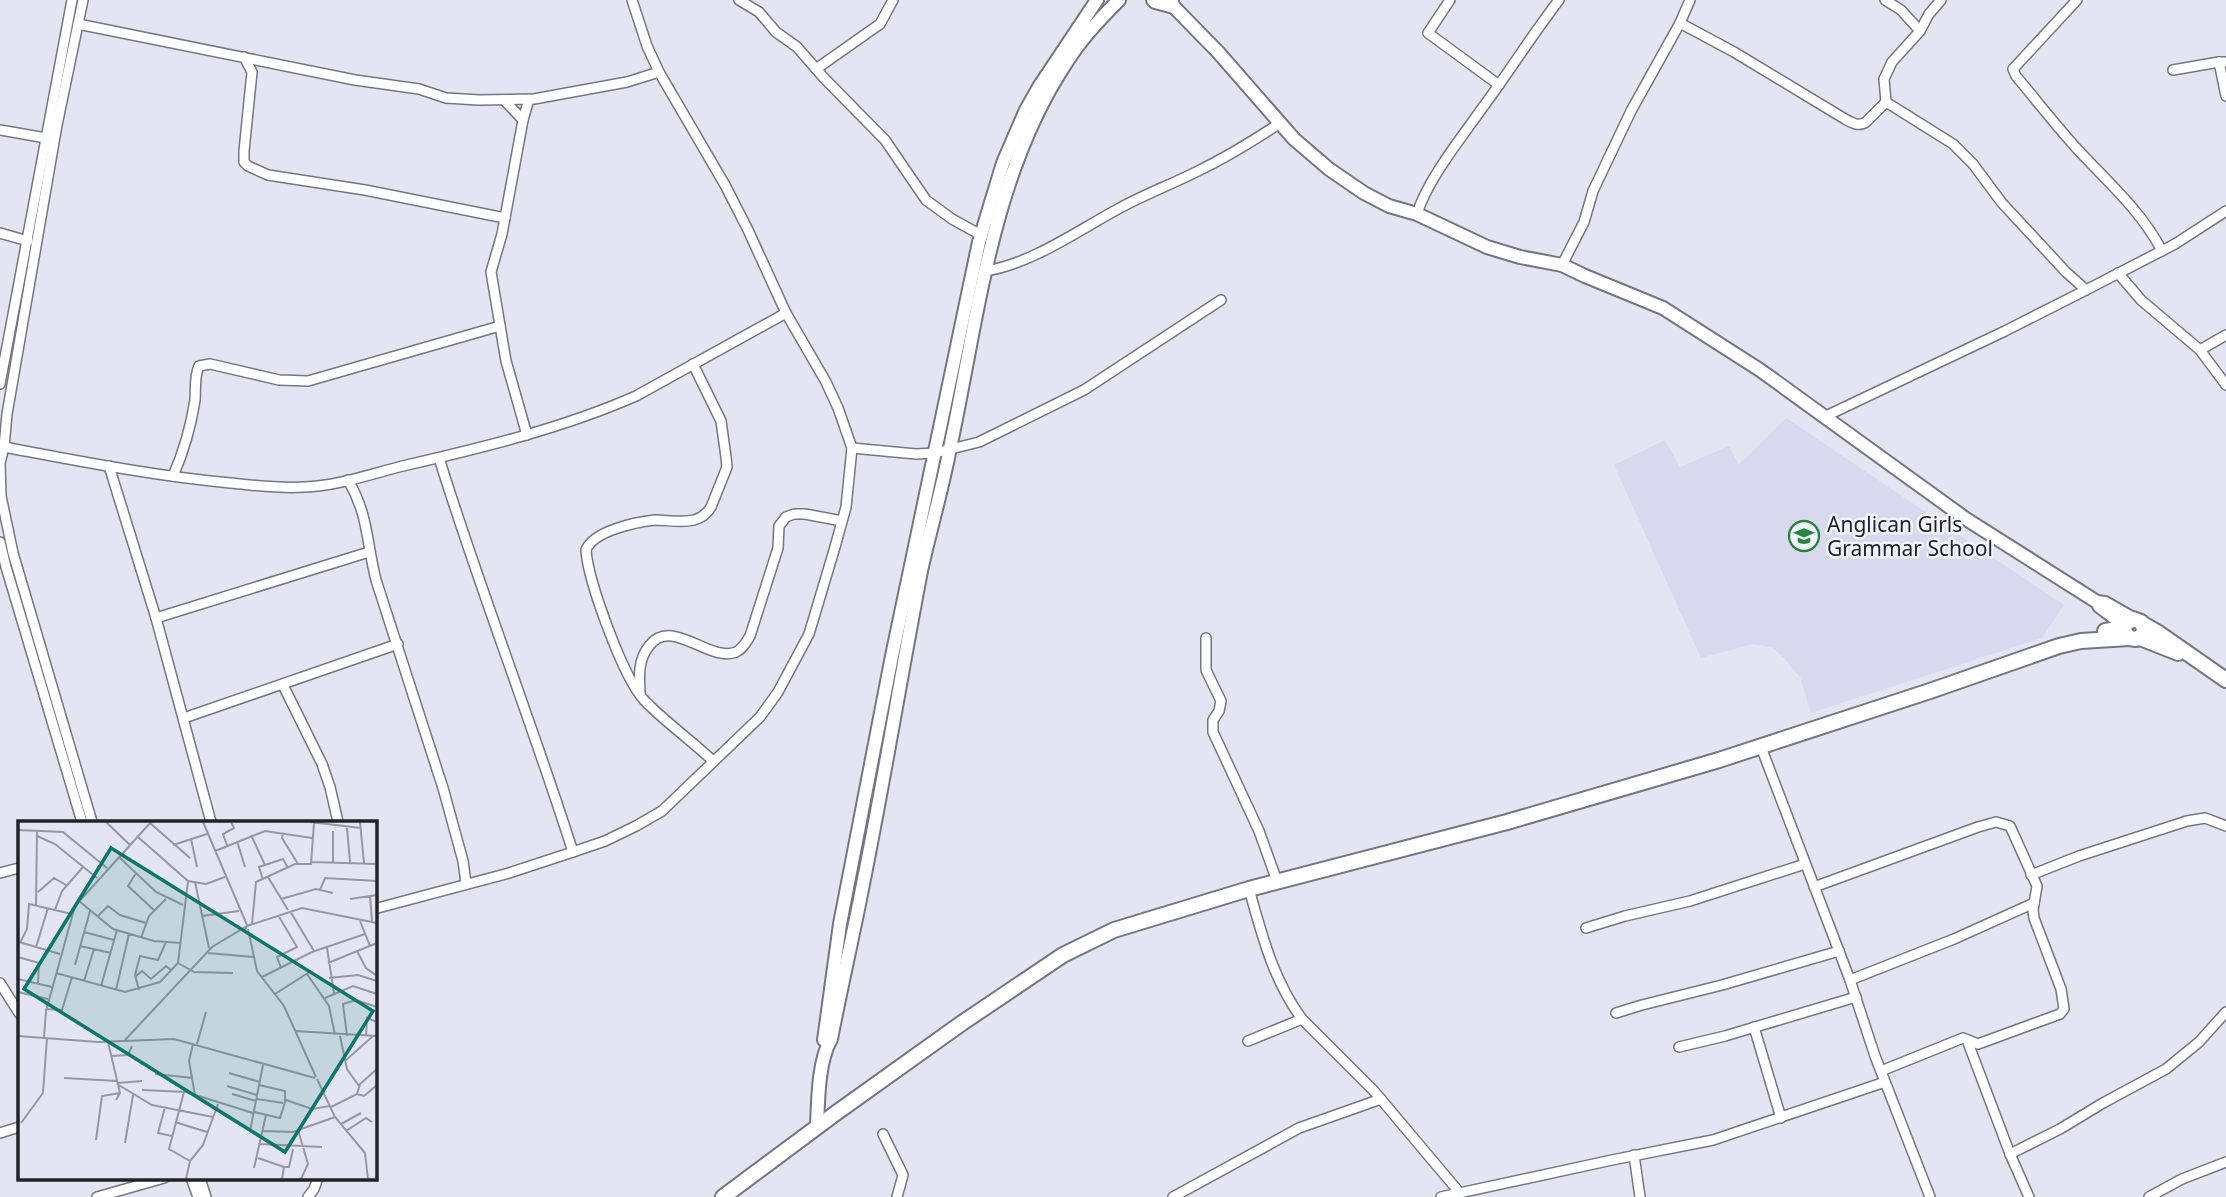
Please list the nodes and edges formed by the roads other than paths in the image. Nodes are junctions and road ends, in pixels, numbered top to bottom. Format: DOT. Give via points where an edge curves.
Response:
graph roads {
  1 [pos="72,0"];
  2 [pos="83,0"];
  3 [pos="632,0"];
  4 [pos="739,0"];
  5 [pos="893,0"];
  6 [pos="1097,0"];
  7 [pos="1119,0"];
  8 [pos="1153,0"];
  9 [pos="1450,0"];
  10 [pos="1559,0"];
  11 [pos="1690,0"];
  12 [pos="1885,0"];
  13 [pos="1941,0"];
  14 [pos="2077,0"];
  15 [pos="1173,4"];
  16 [pos="1681,23"];
  17 [pos="78,24"];
  18 [pos="1920,31"];
  19 [pos="244,57"];
  20 [pos="2223,62"];
  21 [pos="816,69"];
  22 [pos="2173,69"];
  23 [pos="659,72"];
  24 [pos="1499,85"];
  25 [pos="2226,96"];
  26 [pos="529,99"];
  27 [pos="504,100"];
  28 [pos="1886,102"];
  29 [pos="523,120"];
  30 [pos="1280,123"];
  31 [pos="0,130"];
  32 [pos="46,138"];
  33 [pos="2226,211"];
  34 [pos="1417,214"];
  35 [pos="505,218"];
  36 [pos="0,233"];
  37 [pos="981,235"];
  38 [pos="28,241"];
  39 [pos="2162,251"];
  40 [pos="1562,265"];
  41 [pos="986,271"];
  42 [pos="2118,273"];
  43 [pos="2086,290"];
  44 [pos="1221,299"];
  45 [pos="786,313"];
  46 [pos="500,326"];
  47 [pos="2226,335"];
  48 [pos="2200,350"];
  49 [pos="693,364"];
  50 [pos="0,384"];
  51 [pos="2226,385"];
  52 [pos="1826,416"];
  53 [pos="527,435"];
  54 [pos="4,447"];
  55 [pos="852,448"];
  56 [pos="950,450"];
  57 [pos="934,453"];
  58 [pos="439,458"];
  59 [pos="109,466"];
  60 [pos="173,476"];
  61 [pos="348,480"];
  62 [pos="842,521"];
  63 [pos="0,542"];
  64 [pos="369,552"];
  65 [pos="6,559"];
  66 [pos="156,618"];
  67 [pos="2132,629"];
  68 [pos="1206,638"];
  69 [pos="398,644"];
  70 [pos="2226,680"];
  71 [pos="283,685"];
  72 [pos="640,694"];
  73 [pos="184,718"];
  74 [pos="1761,747"];
  75 [pos="713,761"];
  76 [pos="82,821"];
  77 [pos="92,821"];
  78 [pos="211,821"];
  79 [pos="338,821"];
  80 [pos="2226,826"];
  81 [pos="573,852"];
  82 [pos="1805,864"];
  83 [pos="18,868"];
  84 [pos="0,873"];
  85 [pos="2031,875"];
  86 [pos="1277,881"];
  87 [pos="466,883"];
  88 [pos="1814,887"];
  89 [pos="1250,889"];
  90 [pos="2034,903"];
  91 [pos="376,908"];
  92 [pos="1586,928"];
  93 [pos="1839,951"];
  94 [pos="1850,980"];
  95 [pos="0,983"];
  96 [pos="1856,997"];
  97 [pos="18,1011"];
  98 [pos="1616,1013"];
  99 [pos="2225,1014"];
  100 [pos="1302,1019"];
  101 [pos="1754,1027"];
  102 [pos="1966,1039"];
  103 [pos="1248,1041"];
  104 [pos="826,1047"];
  105 [pos="1679,1047"];
  106 [pos="1881,1071"];
  107 [pos="1885,1082"];
  108 [pos="1381,1098"];
  109 [pos="1781,1118"];
  110 [pos="18,1126"];
  111 [pos="817,1128"];
  112 [pos="0,1133"];
  113 [pos="883,1135"];
  114 [pos="2010,1154"];
  115 [pos="1634,1155"];
  116 [pos="2226,1162"];
  117 [pos="156,1180"];
  118 [pos="192,1180"];
  119 [pos="201,1180"];
  120 [pos="318,1180"];
  121 [pos="1458,1192"];
  122 [pos="97,1197"];
  123 [pos="198,1197"];
  124 [pos="206,1197"];
  125 [pos="308,1197"];
  126 [pos="723,1197"];
  127 [pos="897,1197"];
  128 [pos="1173,1197"];
  129 [pos="1441,1197"];
  130 [pos="1640,1197"];
  131 [pos="1930,1197"];
  132 [pos="2029,1197"];
  133 [pos="2149,1197"];
  1 -- 32 [label="street"];
  2 -- 17 [label="street"];
  3 -- 23 [label="street"];
  4 -- 21 [label="street" via="764,16"];
  5 -- 21 [label="street" via="880,24"];
  6 -- 37 [label="main road" via="1026,110 1003,163"];
  7 -- 41 [label="main road" via="1067,60 1039,110 1009,183"];
  8 -- 15 [label="main road"];
  9 -- 24 [label="street" via="1428,33"];
  10 -- 24 [label="street"];
  11 -- 16 [label="street"];
  12 -- 18 [label="street"];
  13 -- 18 [label="street"];
  14 -- 39 [label="street" via="2013,69 2076,148 2137,212"];
  15 -- 30 [label="main road"];
  16 -- 28 [label="street" via="1856,124 1863,125"];
  16 -- 40 [label="street" via="1631,111"];
  17 -- 19 [label="street"];
  17 -- 54 [label="street" via="30,275"];
  18 -- 28 [label="street" via="1892,62 1884,79"];
  19 -- 27 [label="street" via="446,98"];
  19 -- 35 [label="street" via="253,72 244,150 248,166 268,175"];
  20 -- 22 [label="street"];
  20 -- 25 [label="street"];
  21 -- 37 [label="street" via="893,149 926,200"];
  23 -- 26 [label="street" via="616,85"];
  23 -- 45 [label="street" via="731,196"];
  24 -- 34 [label="street" via="1436,176"];
  26 -- 27 [label="street"];
  26 -- 29 [label="street"];
  27 -- 29 [label="street"];
  28 -- 43 [label="street" via="1953,144 2002,203"];
  29 -- 35 [label="street"];
  30 -- 34 [label="main road" via="1309,153 1364,193"];
  30 -- 41 [label="street" via="1251,143 1077,234 1004,268"];
  31 -- 32 [label="street"];
  32 -- 38 [label="street"];
  33 -- 39 [label="street"];
  34 -- 40 [label="main road" via="1487,247"];
  35 -- 46 [label="street" via="491,272"];
  36 -- 38 [label="street"];
  37 -- 57 [label="main road"];
  38 -- 50 [label="street"];
  39 -- 42 [label="street"];
  40 -- 52 [label="main road" via="1681,319"];
  41 -- 56 [label="main road"];
  42 -- 43 [label="street"];
  42 -- 48 [label="street" via="2141,300"];
  43 -- 52 [label="street"];
  44 -- 56 [label="street" via="1064,401 979,442"];
  45 -- 49 [label="street"];
  45 -- 55 [label="street" via="827,382"];
  46 -- 53 [label="street"];
  46 -- 60 [label="street" via="308,381 200,366 188,432"];
  47 -- 48 [label="street"];
  48 -- 51 [label="street"];
  49 -- 53 [label="street" via="616,404"];
  49 -- 72 [label="street" via="721,421 726,457 727,467 711,507 693,520 653,520 608,531 586,550 608,626"];
  52 -- 67 [label="main road" via="1966,519 2105,603"];
  53 -- 58 [label="street"];
  54 -- 59 [label="street"];
  54 -- 65 [label="street" via="0,463"];
  55 -- 57 [label="street"];
  55 -- 62 [label="street"];
  56 -- 57 [label="street"];
  56 -- 104 [label="main road" via="922,569 864,882"];
  57 -- 104 [label="main road" via="840,923 823,1038"];
  58 -- 61 [label="street"];
  58 -- 81 [label="street"];
  59 -- 60 [label="street"];
  59 -- 66 [label="street"];
  60 -- 61 [label="street" via="284,488"];
  61 -- 64 [label="street" via="364,512"];
  62 -- 72 [label="street" via="805,514 786,517 779,526 778,548 744,646 730,653 668,635 659,637 643,657"];
  62 -- 75 [label="street" via="809,634 791,669 760,717"];
  63 -- 65 [label="street"];
  64 -- 66 [label="street"];
  64 -- 69 [label="street"];
  65 -- 76 [label="street"];
  65 -- 77 [label="street"];
  66 -- 73 [label="street"];
  67 -- 70 [label="main road" via="2157,632"];
  67 -- 74 [label="main road" via="2105,631"];
  68 -- 86 [label="street" via="1206,670 1221,701 1213,732"];
  69 -- 71 [label="street"];
  69 -- 87 [label="street" via="443,788"];
  71 -- 73 [label="street"];
  71 -- 79 [label="street" via="322,764"];
  72 -- 75 [label="street"];
  73 -- 78 [label="street"];
  74 -- 82 [label="street"];
  74 -- 86 [label="main road" via="1507,822"];
  75 -- 81 [label="street" via="662,811 636,827"];
  80 -- 85 [label="street" via="2205,818 2187,821"];
  81 -- 87 [label="street"];
  82 -- 88 [label="street"];
  82 -- 92 [label="street"];
  83 -- 84 [label="street"];
  85 -- 88 [label="street" via="2010,826 1996,822"];
  85 -- 90 [label="street" via="2037,886"];
  86 -- 89 [label="main road"];
  87 -- 91 [label="street"];
  88 -- 93 [label="street"];
  89 -- 100 [label="street" via="1266,949"];
  89 -- 111 [label="main road" via="1136,923 1081,946 962,1023"];
  90 -- 94 [label="street"];
  90 -- 102 [label="street" via="2034,918 2064,1009 1978,1044"];
  93 -- 94 [label="street"];
  93 -- 98 [label="street"];
  94 -- 96 [label="street"];
  95 -- 97 [label="street"];
  96 -- 101 [label="street"];
  96 -- 106 [label="street"];
  99 -- 114 [label="street" via="2166,1069"];
  100 -- 103 [label="street"];
  100 -- 108 [label="street"];
  101 -- 105 [label="street"];
  101 -- 109 [label="street"];
  102 -- 106 [label="street"];
  102 -- 114 [label="street"];
  104 -- 111 [label="main road"];
  106 -- 107 [label="street"];
  107 -- 109 [label="street"];
  107 -- 131 [label="street"];
  108 -- 121 [label="street"];
  108 -- 128 [label="street" via="1299,1128"];
  109 -- 115 [label="street" via="1713,1140"];
  110 -- 112 [label="street"];
  111 -- 126 [label="main road"];
  113 -- 127 [label="street" via="903,1175"];
  114 -- 132 [label="street"];
  115 -- 121 [label="street"];
  115 -- 130 [label="street"];
  116 -- 133 [label="street" via="2182,1178"];
  117 -- 122 [label="street"];
  118 -- 123 [label="street"];
  119 -- 124 [label="street"];
  120 -- 125 [label="street"];
  121 -- 129 [label="street"];
}
